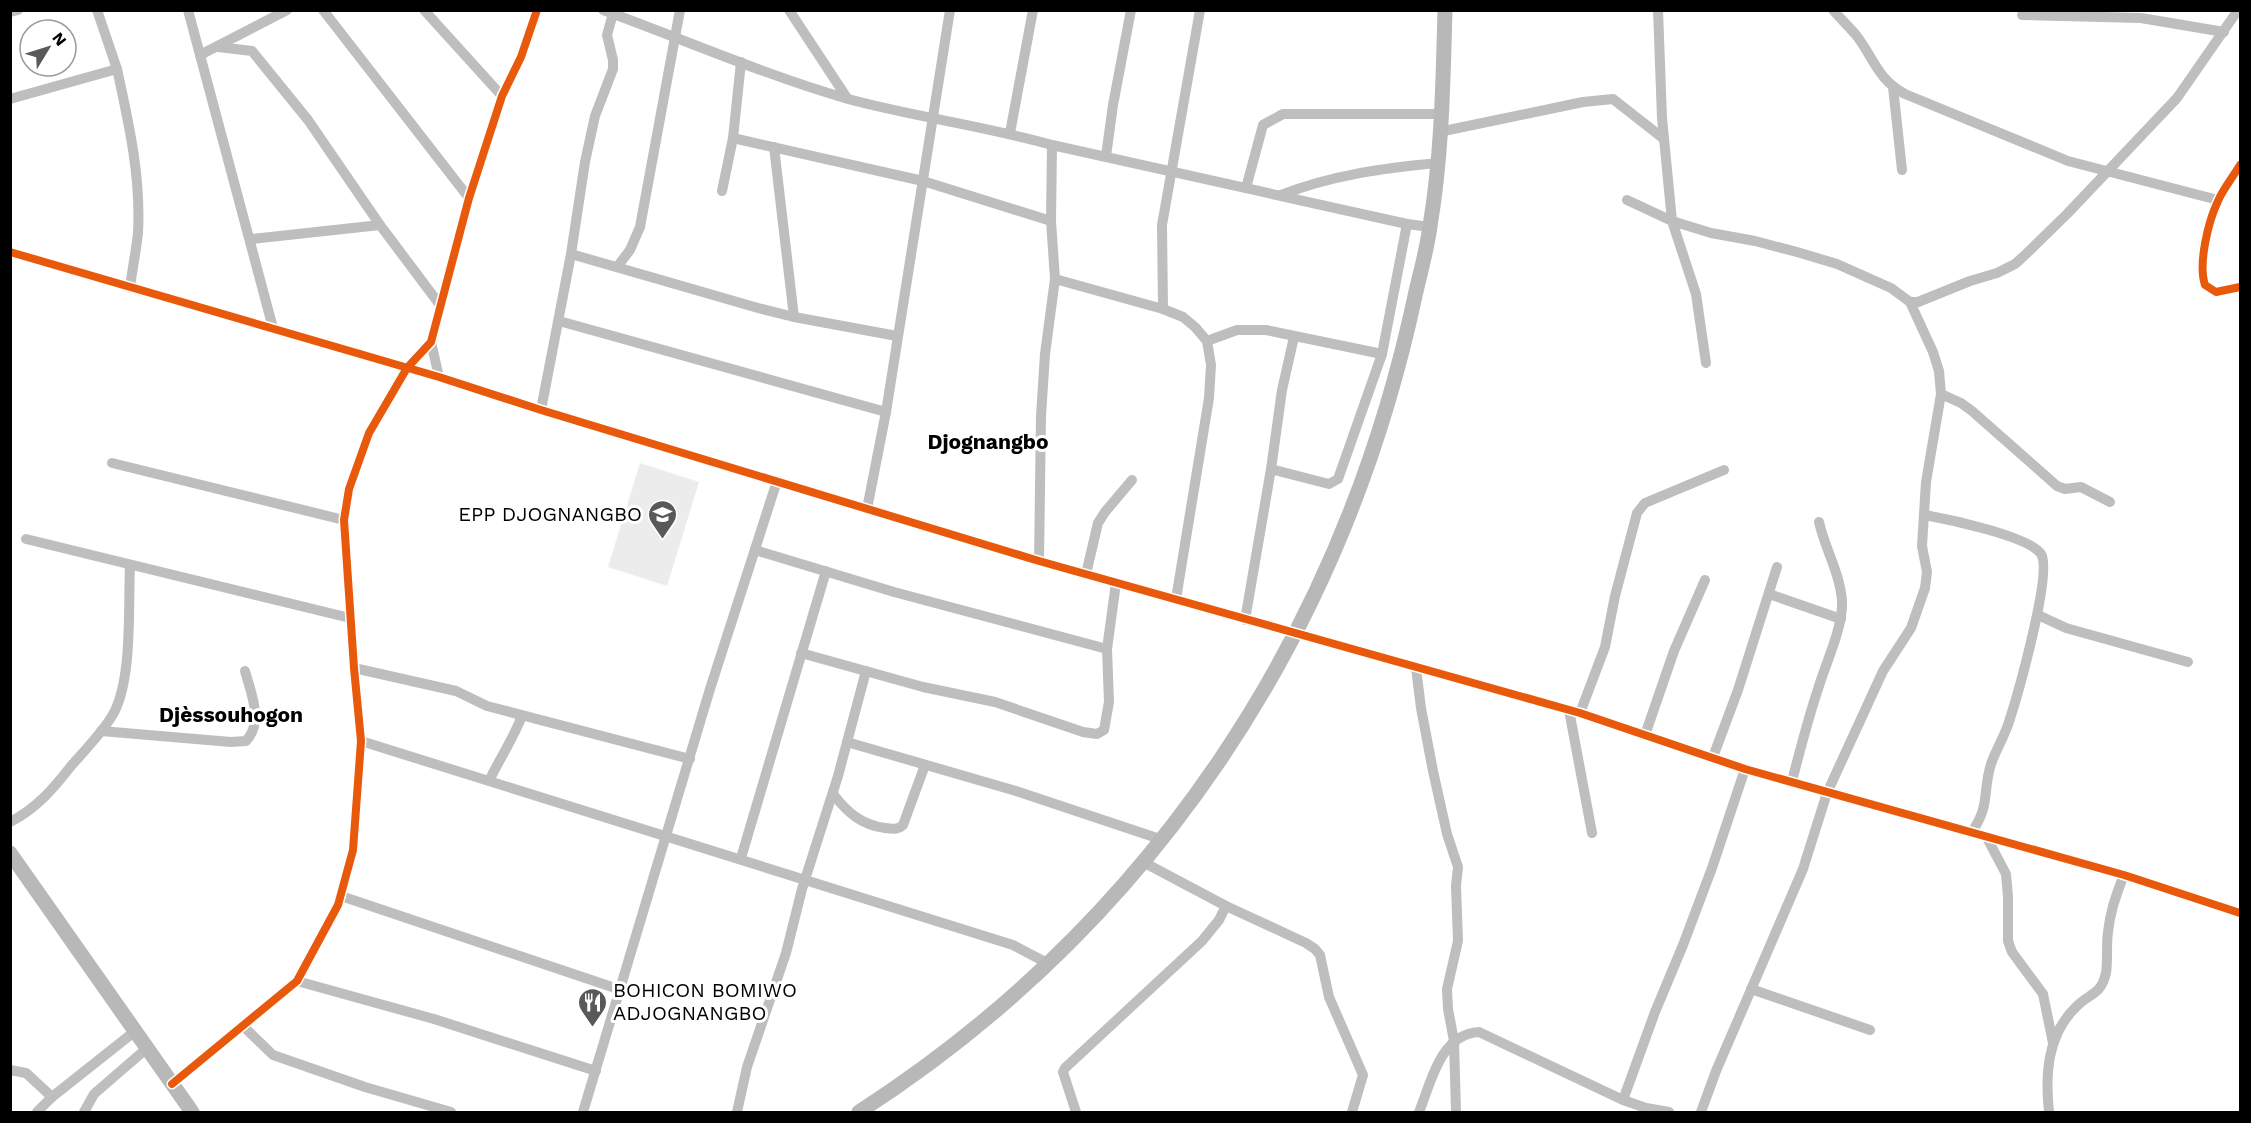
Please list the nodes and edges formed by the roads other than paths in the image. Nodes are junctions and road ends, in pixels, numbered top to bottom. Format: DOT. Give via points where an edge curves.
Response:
graph roads {
  1 [pos="18,10"];
  2 [pos="97,10"];
  3 [pos="188,10"];
  4 [pos="286,10"];
  5 [pos="323,10"];
  6 [pos="424,10"];
  7 [pos="537,10"];
  8 [pos="680,10"];
  9 [pos="789,10"];
  10 [pos="950,10"];
  11 [pos="1033,10"];
  12 [pos="1131,10"];
  13 [pos="1200,10"];
  14 [pos="1658,10"];
  15 [pos="1833,10"];
  16 [pos="2238,10"];
  17 [pos="1443,11"];
  18 [pos="10,12"];
  19 [pos="610,12"];
  20 [pos="2022,15"];
  21 [pos="251,29"];
  22 [pos="2224,32"];
  23 [pos="676,36"];
  24 [pos="218,47"];
  25 [pos="252,51"];
  26 [pos="200,55"];
  27 [pos="741,62"];
  28 [pos="117,69"];
  29 [pos="1893,87"];
  30 [pos="502,96"];
  31 [pos="847,98"];
  32 [pos="10,99"];
  33 [pos="1440,114"];
  34 [pos="932,117"];
  35 [pos="1439,132"];
  36 [pos="1010,133"];
  37 [pos="733,138"];
  38 [pos="1664,139"];
  39 [pos="1052,145"];
  40 [pos="774,147"];
  41 [pos="1107,156"];
  42 [pos="1438,163"];
  43 [pos="2241,165"];
  44 [pos="1902,170"];
  45 [pos="1170,171"];
  46 [pos="2108,171"];
  47 [pos="923,181"];
  48 [pos="1246,188"];
  49 [pos="722,191"];
  50 [pos="1281,195"];
  51 [pos="469,198"];
  52 [pos="1627,200"];
  53 [pos="2218,200"];
  54 [pos="1052,221"];
  55 [pos="1672,221"];
  56 [pos="1407,224"];
  57 [pos="380,225"];
  58 [pos="1430,227"];
  59 [pos="251,239"];
  60 [pos="10,252"];
  61 [pos="571,254"];
  62 [pos="617,267"];
  63 [pos="1055,279"];
  64 [pos="2241,287"];
  65 [pos="130,288"];
  66 [pos="1911,302"];
  67 [pos="440,305"];
  68 [pos="1163,309"];
  69 [pos="794,317"];
  70 [pos="559,321"];
  71 [pos="273,328"];
  72 [pos="897,336"];
  73 [pos="1294,337"];
  74 [pos="1207,341"];
  75 [pos="430,342"];
  76 [pos="1382,354"];
  77 [pos="1706,363"];
  78 [pos="407,368"];
  79 [pos="439,377"];
  80 [pos="1941,394"];
  81 [pos="541,410"];
  82 [pos="886,412"];
  83 [pos="112,463"];
  84 [pos="1271,469"];
  85 [pos="1724,470"];
  86 [pos="1131,480"];
  87 [pos="777,481"];
  88 [pos="2110,502"];
  89 [pos="867,509"];
  90 [pos="1925,515"];
  91 [pos="344,520"];
  92 [pos="1819,522"];
  93 [pos="26,538"];
  94 [pos="755,550"];
  95 [pos="1039,561"];
  96 [pos="130,565"];
  97 [pos="1777,567"];
  98 [pos="826,571"];
  99 [pos="1086,574"];
  100 [pos="1705,580"];
  101 [pos="1116,583"];
  102 [pos="1769,594"];
  103 [pos="1176,599"];
  104 [pos="2038,615"];
  105 [pos="350,618"];
  106 [pos="1840,619"];
  107 [pos="1245,620"];
  108 [pos="1296,634"];
  109 [pos="1107,649"];
  110 [pos="801,653"];
  111 [pos="2188,662"];
  112 [pos="354,668"];
  113 [pos="1416,668"];
  114 [pos="245,671"];
  115 [pos="866,671"];
  116 [pos="1574,712"];
  117 [pos="522,716"];
  118 [pos="101,731"];
  119 [pos="1645,735"];
  120 [pos="361,741"];
  121 [pos="847,742"];
  122 [pos="1713,757"];
  123 [pos="690,759"];
  124 [pos="925,765"];
  125 [pos="1745,768"];
  126 [pos="489,781"];
  127 [pos="1792,781"];
  128 [pos="1827,793"];
  129 [pos="832,794"];
  130 [pos="10,822"];
  131 [pos="1592,833"];
  132 [pos="1971,833"];
  133 [pos="668,836"];
  134 [pos="1987,838"];
  135 [pos="1162,840"];
  136 [pos="10,853"];
  137 [pos="741,858"];
  138 [pos="1143,862"];
  139 [pos="2124,875"];
  140 [pos="806,879"];
  141 [pos="341,896"];
  142 [pos="1226,906"];
  143 [pos="2241,913"];
  144 [pos="1047,963"];
  145 [pos="297,981"];
  146 [pos="1751,989"];
  147 [pos="621,990"];
  148 [pos="243,1026"];
  149 [pos="1870,1030"];
  150 [pos="134,1032"];
  151 [pos="1454,1041"];
  152 [pos="2053,1043"];
  153 [pos="146,1049"];
  154 [pos="10,1070"];
  155 [pos="596,1071"];
  156 [pos="172,1084"];
  157 [pos="52,1097"];
  158 [pos="1623,1100"];
  159 [pos="37,1113"];
  160 [pos="84,1113"];
  161 [pos="192,1113"];
  162 [pos="451,1113"];
  163 [pos="583,1113"];
  164 [pos="736,1113"];
  165 [pos="859,1113"];
  166 [pos="1076,1113"];
  167 [pos="1352,1113"];
  168 [pos="1419,1113"];
  169 [pos="1456,1113"];
  170 [pos="1669,1113"];
  171 [pos="1701,1113"];
  172 [pos="2049,1113"];
  1 -- 18 [label="street"];
  2 -- 28 [label="street"];
  3 -- 26 [label="street"];
  4 -- 21 [label="street"];
  5 -- 51 [label="street"];
  6 -- 30 [label="street"];
  7 -- 30 [label="street"];
  8 -- 23 [label="street"];
  9 -- 31 [label="street"];
  10 -- 34 [label="street"];
  11 -- 36 [label="street"];
  12 -- 41 [label="street"];
  13 -- 45 [label="street"];
  14 -- 38 [label="street"];
  15 -- 29 [label="street"];
  16 -- 22 [label="street"];
  17 -- 33 [label="main road"];
  19 -- 23 [label="street"];
  19 -- 61 [label="street" via="607,35 613,69 595,116"];
  20 -- 22 [label="street" via="2141,18"];
  21 -- 24 [label="street"];
  21 -- 25 [label="street"];
  22 -- 46 [label="street" via="2177,98"];
  23 -- 27 [label="street"];
  23 -- 62 [label="street" via="640,227"];
  24 -- 25 [label="street"];
  24 -- 26 [label="street"];
  25 -- 57 [label="street" via="308,120"];
  26 -- 59 [label="street"];
  27 -- 31 [label="street"];
  27 -- 37 [label="street"];
  28 -- 32 [label="street"];
  28 -- 65 [label="street" via="134,149 138,190 138,234"];
  29 -- 44 [label="street"];
  29 -- 46 [label="street" via="2061,159"];
  30 -- 51 [label="street"];
  31 -- 34 [label="street"];
  33 -- 35 [label="main road"];
  33 -- 48 [label="street" via="1283,114 1263,125"];
  34 -- 36 [label="street"];
  34 -- 47 [label="street"];
  35 -- 38 [label="street" via="1613,99"];
  35 -- 42 [label="main road"];
  36 -- 39 [label="street"];
  37 -- 40 [label="street"];
  37 -- 49 [label="street"];
  38 -- 55 [label="street"];
  39 -- 41 [label="street"];
  39 -- 54 [label="street"];
  40 -- 47 [label="street"];
  40 -- 69 [label="street"];
  41 -- 45 [label="street"];
  42 -- 50 [label="street" via="1380,168 1310,183"];
  42 -- 58 [label="main road"];
  43 -- 53 [label="street"];
  45 -- 48 [label="street"];
  45 -- 68 [label="street" via="1162,225"];
  46 -- 53 [label="street"];
  46 -- 66 [label="street" via="2015,264"];
  47 -- 54 [label="street"];
  47 -- 72 [label="street"];
  48 -- 50 [label="street"];
  50 -- 56 [label="street"];
  51 -- 67 [label="street"];
  52 -- 55 [label="street"];
  53 -- 64 [label="street" via="2205,246 2204,280 2216,292"];
  54 -- 63 [label="street"];
  55 -- 66 [label="street" via="1837,264 1891,288"];
  55 -- 77 [label="street" via="1696,294"];
  56 -- 58 [label="street"];
  56 -- 76 [label="street"];
  57 -- 59 [label="street"];
  57 -- 67 [label="street"];
  58 -- 108 [label="main road" via="1398,369 1374,448 1351,513"];
  59 -- 71 [label="street"];
  60 -- 65 [label="street"];
  61 -- 62 [label="street"];
  61 -- 70 [label="street"];
  62 -- 69 [label="street"];
  63 -- 68 [label="street"];
  63 -- 95 [label="street" via="1041,416"];
  65 -- 71 [label="street"];
  66 -- 80 [label="street" via="1934,352"];
  67 -- 75 [label="street"];
  68 -- 74 [label="street" via="1184,317"];
  69 -- 72 [label="street"];
  70 -- 81 [label="street"];
  70 -- 82 [label="street"];
  71 -- 78 [label="street"];
  72 -- 82 [label="street"];
  73 -- 74 [label="street" via="1250,329"];
  73 -- 76 [label="street"];
  73 -- 84 [label="street"];
  74 -- 103 [label="street" via="1211,365 1209,398"];
  75 -- 78 [label="street"];
  75 -- 79 [label="street"];
  76 -- 84 [label="street" via="1338,479 1329,484"];
  78 -- 79 [label="street"];
  78 -- 91 [label="street" via="369,433 349,489"];
  79 -- 81 [label="street"];
  80 -- 88 [label="street" via="1972,411 2057,486 2081,487"];
  80 -- 90 [label="street" via="1926,482"];
  81 -- 87 [label="street"];
  82 -- 89 [label="street"];
  83 -- 91 [label="street"];
  84 -- 107 [label="street"];
  85 -- 116 [label="street" via="1645,503 1637,513 1605,647"];
  86 -- 99 [label="street" via="1098,523"];
  87 -- 89 [label="street"];
  87 -- 94 [label="street"];
  89 -- 95 [label="street"];
  90 -- 104 [label="street" via="1974,525 2038,550 2044,560"];
  90 -- 128 [label="street" via="1922,546 1927,572 1911,628 1883,671"];
  91 -- 105 [label="street"];
  92 -- 106 [label="street" via="1823,543 1839,580"];
  93 -- 96 [label="street"];
  94 -- 98 [label="street"];
  94 -- 123 [label="street"];
  95 -- 99 [label="street"];
  96 -- 105 [label="street"];
  96 -- 118 [label="street" via="126,669 116,708"];
  97 -- 102 [label="street"];
  98 -- 109 [label="street"];
  98 -- 110 [label="street"];
  99 -- 101 [label="street"];
  100 -- 119 [label="street" via="1674,651"];
  101 -- 103 [label="street"];
  101 -- 109 [label="street"];
  102 -- 106 [label="street"];
  102 -- 122 [label="street"];
  103 -- 107 [label="street"];
  104 -- 111 [label="street" via="2066,628"];
  104 -- 132 [label="street" via="2009,722 1991,765 1985,807"];
  105 -- 112 [label="street"];
  106 -- 127 [label="street"];
  107 -- 108 [label="street"];
  108 -- 113 [label="street"];
  108 -- 135 [label="main road" via="1240,731"];
  109 -- 115 [label="street" via="1108,715 1104,730 1097,734 995,702"];
  110 -- 115 [label="street"];
  110 -- 137 [label="street"];
  112 -- 117 [label="street" via="456,691 487,706"];
  112 -- 120 [label="street"];
  113 -- 116 [label="street"];
  113 -- 151 [label="street" via="1433,771 1458,867 1458,941 1447,989"];
  114 -- 118 [label="street" via="255,713 254,727 246,741"];
  115 -- 121 [label="street"];
  116 -- 119 [label="street"];
  116 -- 131 [label="street"];
  117 -- 123 [label="street"];
  117 -- 126 [label="street"];
  118 -- 130 [label="street" via="40,802"];
  119 -- 122 [label="street"];
  120 -- 126 [label="street"];
  120 -- 141 [label="street" via="353,850"];
  121 -- 124 [label="street"];
  121 -- 129 [label="street"];
  122 -- 125 [label="street"];
  123 -- 133 [label="street"];
  124 -- 129 [label="street" via="900,828 861,822"];
  124 -- 135 [label="street"];
  125 -- 127 [label="street"];
  125 -- 158 [label="street" via="1712,868"];
  126 -- 133 [label="street"];
  127 -- 128 [label="street"];
  128 -- 132 [label="street"];
  128 -- 146 [label="street" via="1803,869"];
  129 -- 140 [label="street"];
  132 -- 134 [label="street"];
  133 -- 137 [label="street"];
  133 -- 147 [label="street"];
  134 -- 139 [label="street"];
  134 -- 152 [label="street" via="2006,874 2008,941 2043,994"];
  135 -- 138 [label="main road"];
  136 -- 150 [label="main road"];
  137 -- 140 [label="street"];
  138 -- 142 [label="street"];
  138 -- 144 [label="main road"];
  139 -- 143 [label="street"];
  139 -- 152 [label="street" via="2112,903 2106,974 2099,990 2075,1007"];
  140 -- 144 [label="street" via="1013,945"];
  140 -- 164 [label="street"];
  141 -- 145 [label="street"];
  141 -- 147 [label="street"];
  142 -- 166 [label="street" via="1202,942 1065,1068"];
  142 -- 167 [label="street" via="1306,943 1320,955 1329,997 1363,1075"];
  144 -- 165 [label="main road" via="959,1041"];
  145 -- 148 [label="street"];
  145 -- 155 [label="street" via="434,1019"];
  146 -- 149 [label="street"];
  146 -- 171 [label="street"];
  147 -- 155 [label="street"];
  148 -- 156 [label="street"];
  148 -- 162 [label="street" via="273,1055"];
  150 -- 153 [label="main road"];
  150 -- 157 [label="street"];
  151 -- 158 [label="street" via="1479,1032"];
  151 -- 168 [label="street" via="1436,1067"];
  151 -- 169 [label="street"];
  152 -- 172 [label="street" via="2048,1065"];
  153 -- 156 [label="main road"];
  153 -- 160 [label="street" via="99,1088"];
  154 -- 157 [label="street" via="26,1073"];
  155 -- 163 [label="street"];
  156 -- 161 [label="main road"];
  157 -- 159 [label="street"];
  158 -- 170 [label="street"];
}
